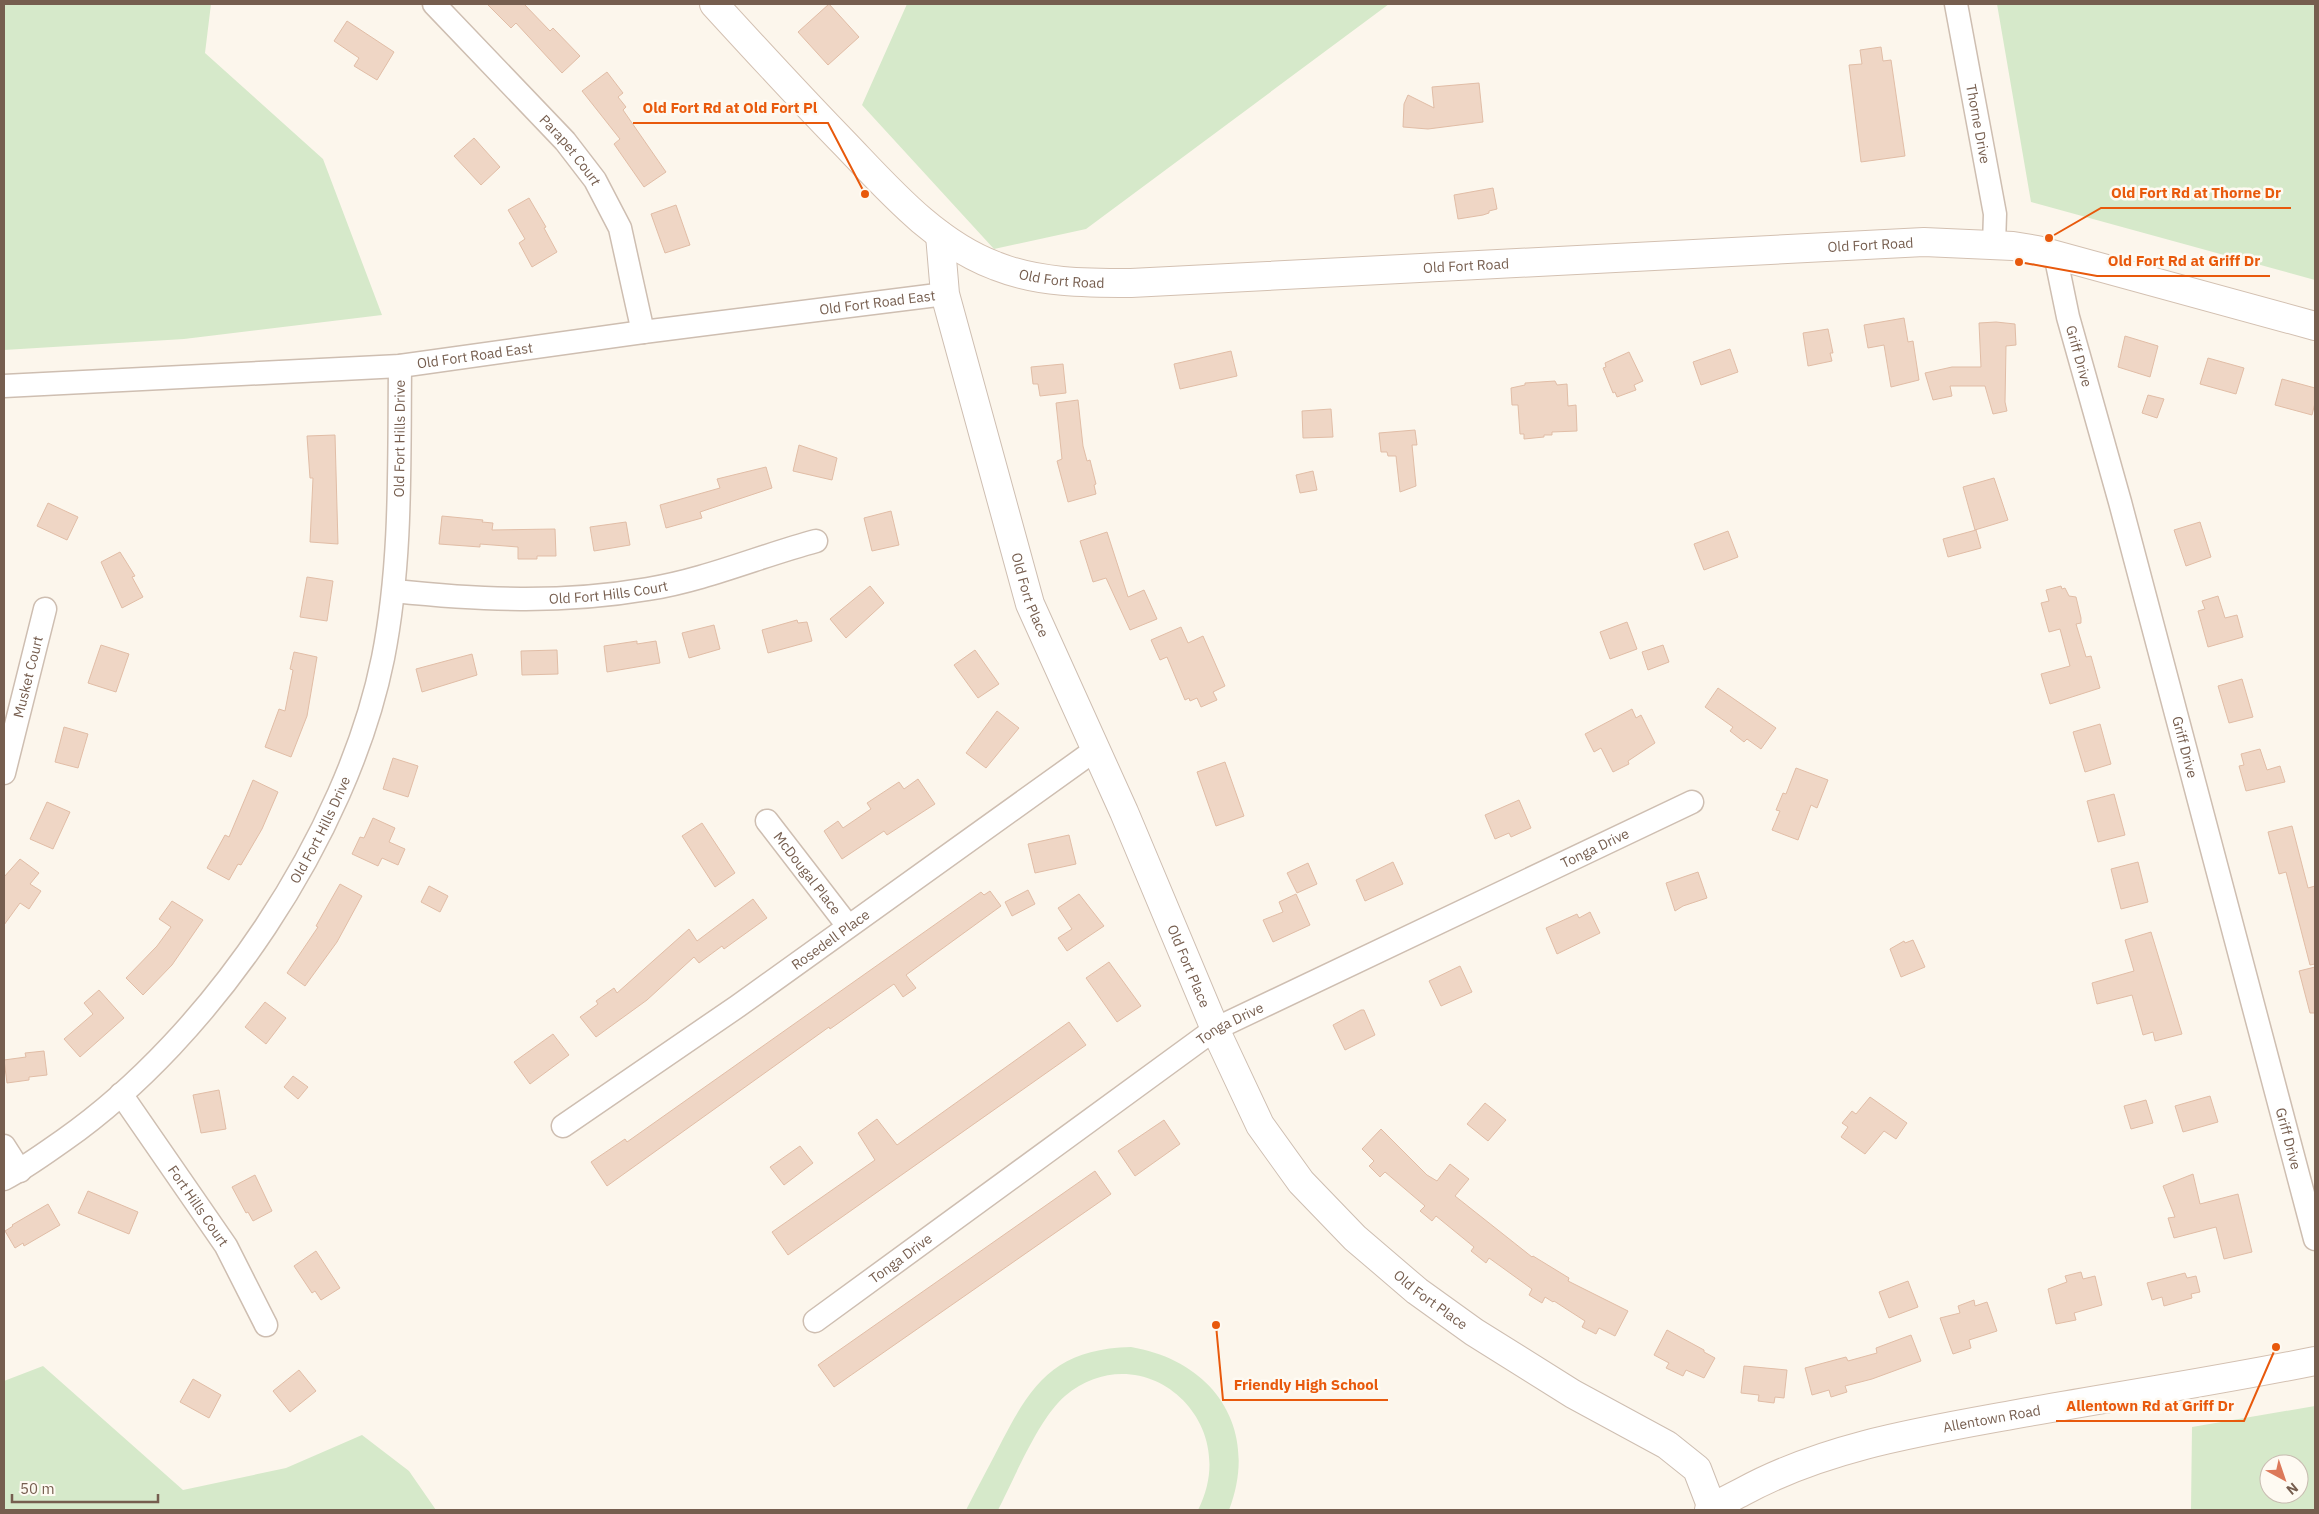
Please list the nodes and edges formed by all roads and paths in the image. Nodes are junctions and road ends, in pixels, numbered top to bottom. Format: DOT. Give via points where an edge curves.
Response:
graph roads {
  1 [pos="434,4"];
  2 [pos="714,4"];
  3 [pos="1956,4"];
  4 [pos="940,235"];
  5 [pos="1994,245"];
  6 [pos="2055,254"];
  7 [pos="945,294"];
  8 [pos="2315,326"];
  9 [pos="643,332"];
  10 [pos="400,366"];
  11 [pos="4,386"];
  12 [pos="816,541"];
  13 [pos="394,591"];
  14 [pos="45,609"];
  15 [pos="1095,750"];
  16 [pos="4,774"];
  17 [pos="1692,802"];
  18 [pos="767,821"];
  19 [pos="848,926"];
  20 [pos="1215,1029"];
  21 [pos="121,1094"];
  22 [pos="563,1126"];
  23 [pos="4,1146"];
  24 [pos="12,1175"];
  25 [pos="2315,1239"];
  26 [pos="815,1321"];
  27 [pos="266,1325"];
  28 [pos="2315,1361"];
  29 [pos="1712,1509"];
  1 -- 9 [label="street, Parapet Court" via="565,141 595,180 620,228"];
  2 -- 4 [label="main road, Old Fort Road" via="886,185"];
  3 -- 5 [label="street, Thorne Drive" via="1995,214"];
  4 -- 5 [label="main road, Old Fort Road" via="993,266 1011,272 1092,283 1514,265 1776,248 1924,242"];
  4 -- 7 [label="main road, Old Fort Place"];
  5 -- 6 [label="main road, Old Fort Road"];
  6 -- 8 [label="main road, Old Fort Road"];
  6 -- 25 [label="street, Griff Drive" via="2068,317 2123,511"];
  7 -- 9 [label="street, Old Fort Road East"];
  7 -- 15 [label="main road, Old Fort Place" via="1030,604"];
  9 -- 10 [label="street, Old Fort Road East"];
  10 -- 11 [label="street, Old Fort Road East"];
  10 -- 13 [label="street, Old Fort Hills Drive"];
  12 -- 13 [label="street, Old Fort Hills Court" via="649,589 571,600 472,598"];
  13 -- 21 [label="street, Old Fort Hills Drive" via="383,658 368,717 354,758 310,851 261,931 203,1013"];
  14 -- 16 [label="street, Musket Court"];
  15 -- 19 [label="street, Rosedell Place"];
  15 -- 20 [label="main road, Old Fort Place"];
  17 -- 20 [label="street, Tonga Drive"];
  18 -- 19 [label="street, McDougal Place"];
  19 -- 22 [label="street, Rosedell Place"];
  20 -- 26 [label="street, Tonga Drive"];
  20 -- 29 [label="main road, Old Fort Place" via="1260,1125 1301,1182 1355,1238 1417,1291 1474,1332 1573,1394 1667,1445 1697,1470"];
  21 -- 24 [label="street, Old Fort Hills Drive" via="95,1118"];
  21 -- 27 [label="street, Fort Hills Court" via="226,1246"];
  23 -- 24 [label="street"];
  28 -- 29 [label="main road, Allentown Road" via="1966,1423 1864,1445 1786,1471"];
}
